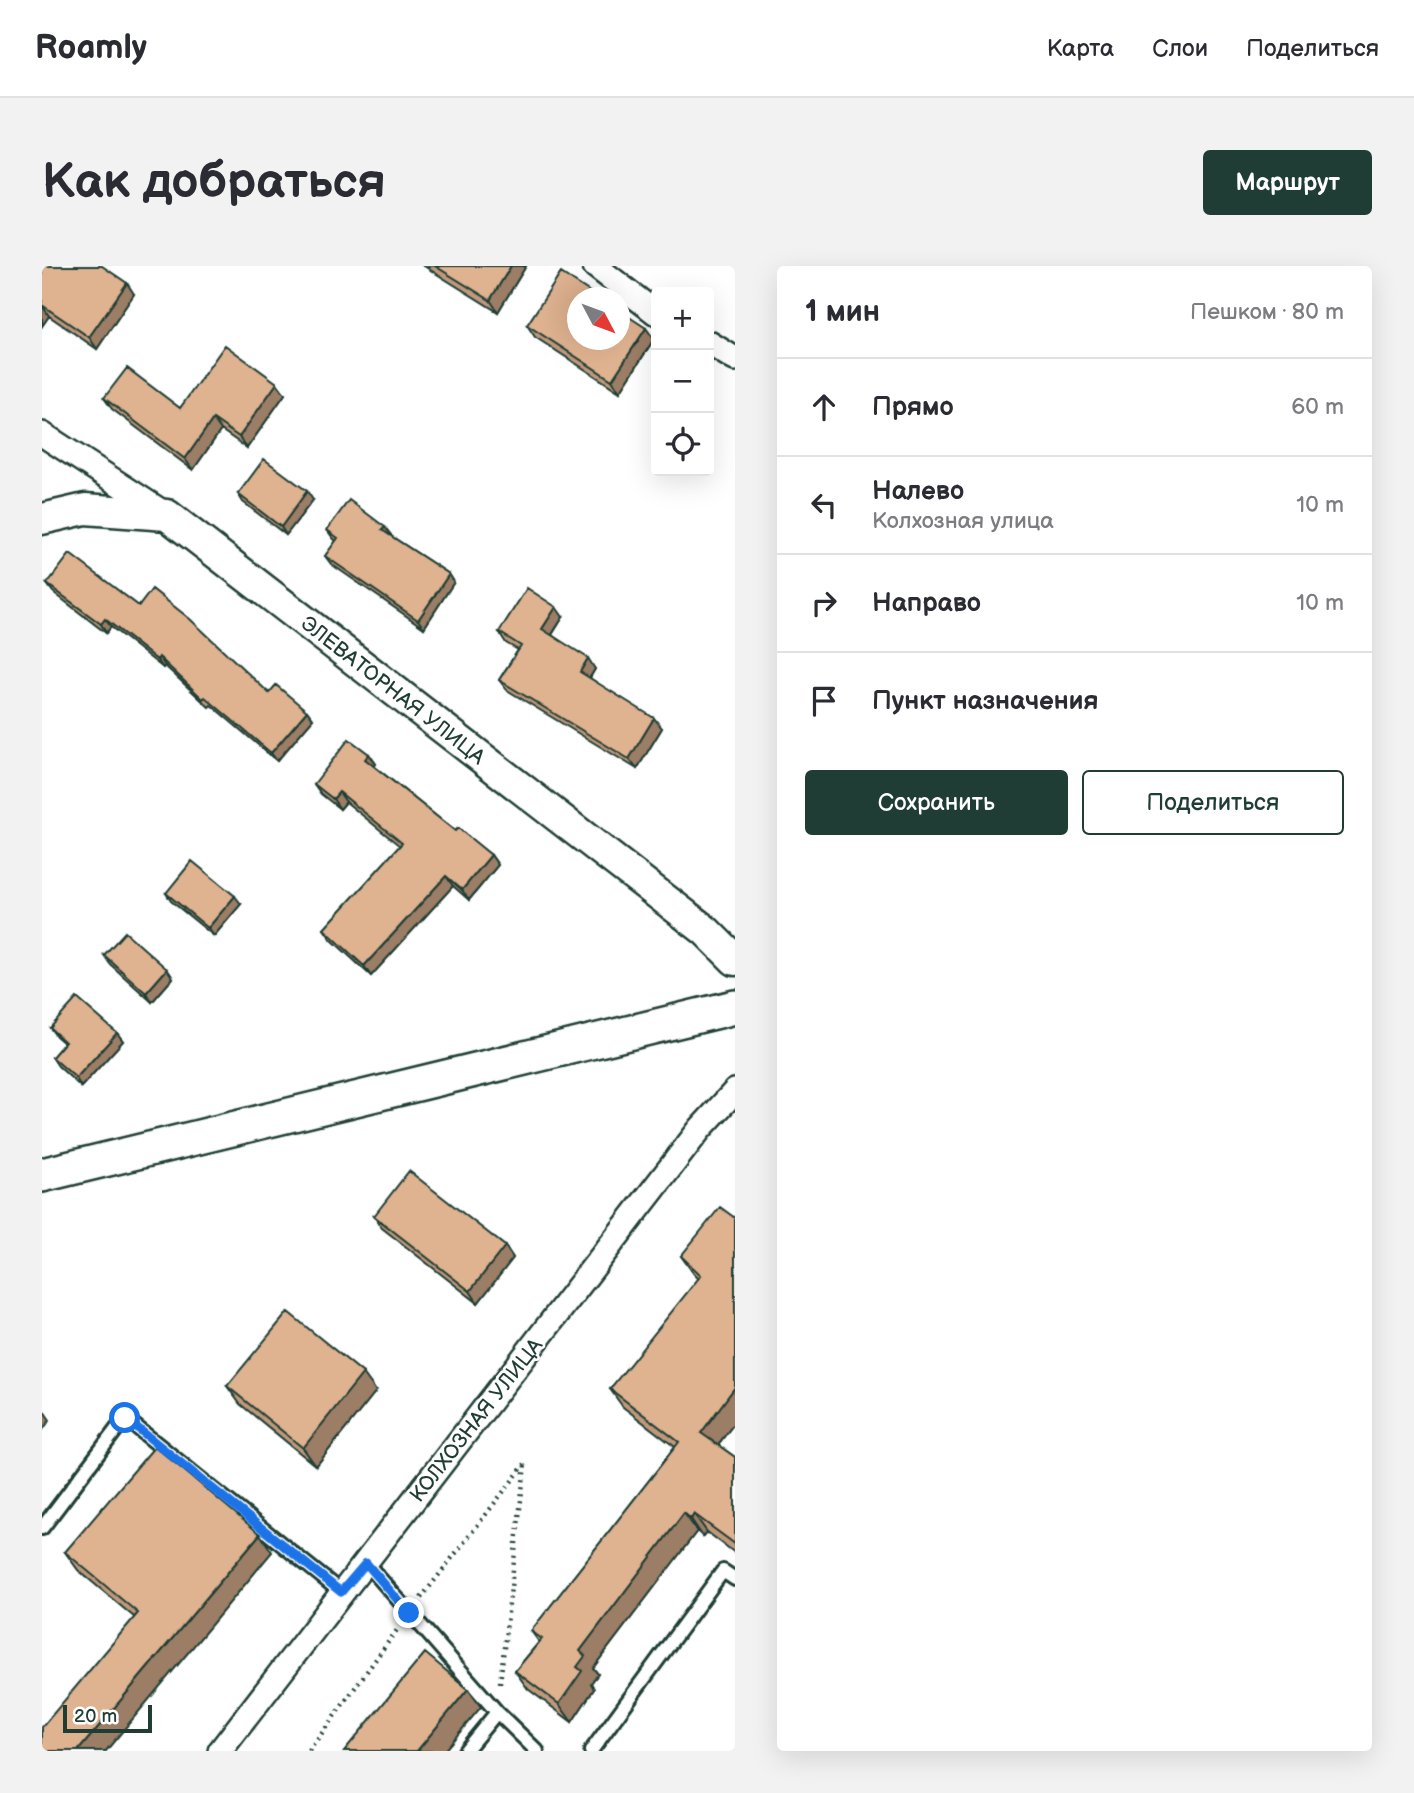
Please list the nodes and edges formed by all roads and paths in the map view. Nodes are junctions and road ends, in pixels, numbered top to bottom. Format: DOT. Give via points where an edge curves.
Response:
graph roads {
  1 [pos="595,266"];
  2 [pos="651,309"];
  3 [pos="714,347"];
  4 [pos="735,359"];
  5 [pos="42,434"];
  6 [pos="167,515"];
  7 [pos="42,519"];
  8 [pos="735,960"];
  9 [pos="735,1007"];
  10 [pos="735,1091"];
  11 [pos="47,1174"];
  12 [pos="525,1464"];
  13 [pos="42,1528"];
  14 [pos="366,1563"];
  15 [pos="735,1579"];
  16 [pos="341,1592"];
  17 [pos="497,1712"];
  18 [pos="220,1751"];
  19 [pos="465,1751"];
  20 [pos="537,1751"];
  21 [pos="591,1751"];
  1 -- 2 [label="street"];
  3 -- 4 [label="street"];
  5 -- 6 [label="street, ЭЛЕВАТОРНАЯ УЛИЦА"];
  6 -- 7 [label="street" via="85,509"];
  6 -- 8 [label="street, ЭЛЕВАТОРНАЯ УЛИЦА" via="706,932"];
  9 -- 11 [label="main road"];
  10 -- 14 [label="street, КОЛХОЗНАЯ УЛИЦА" via="700,1129"];
  12 -- 17 [label="path"];
  13 -- 16 [label="lane" via="125,1418"];
  14 -- 16 [label="street, КОЛХОЗНАЯ УЛИЦА"];
  14 -- 17 [label="lane"];
  15 -- 21 [label="lane" via="723,1571"];
  16 -- 18 [label="street, КОЛХОЗНАЯ УЛИЦА"];
  17 -- 19 [label="lane"];
  17 -- 20 [label="lane"];
}
